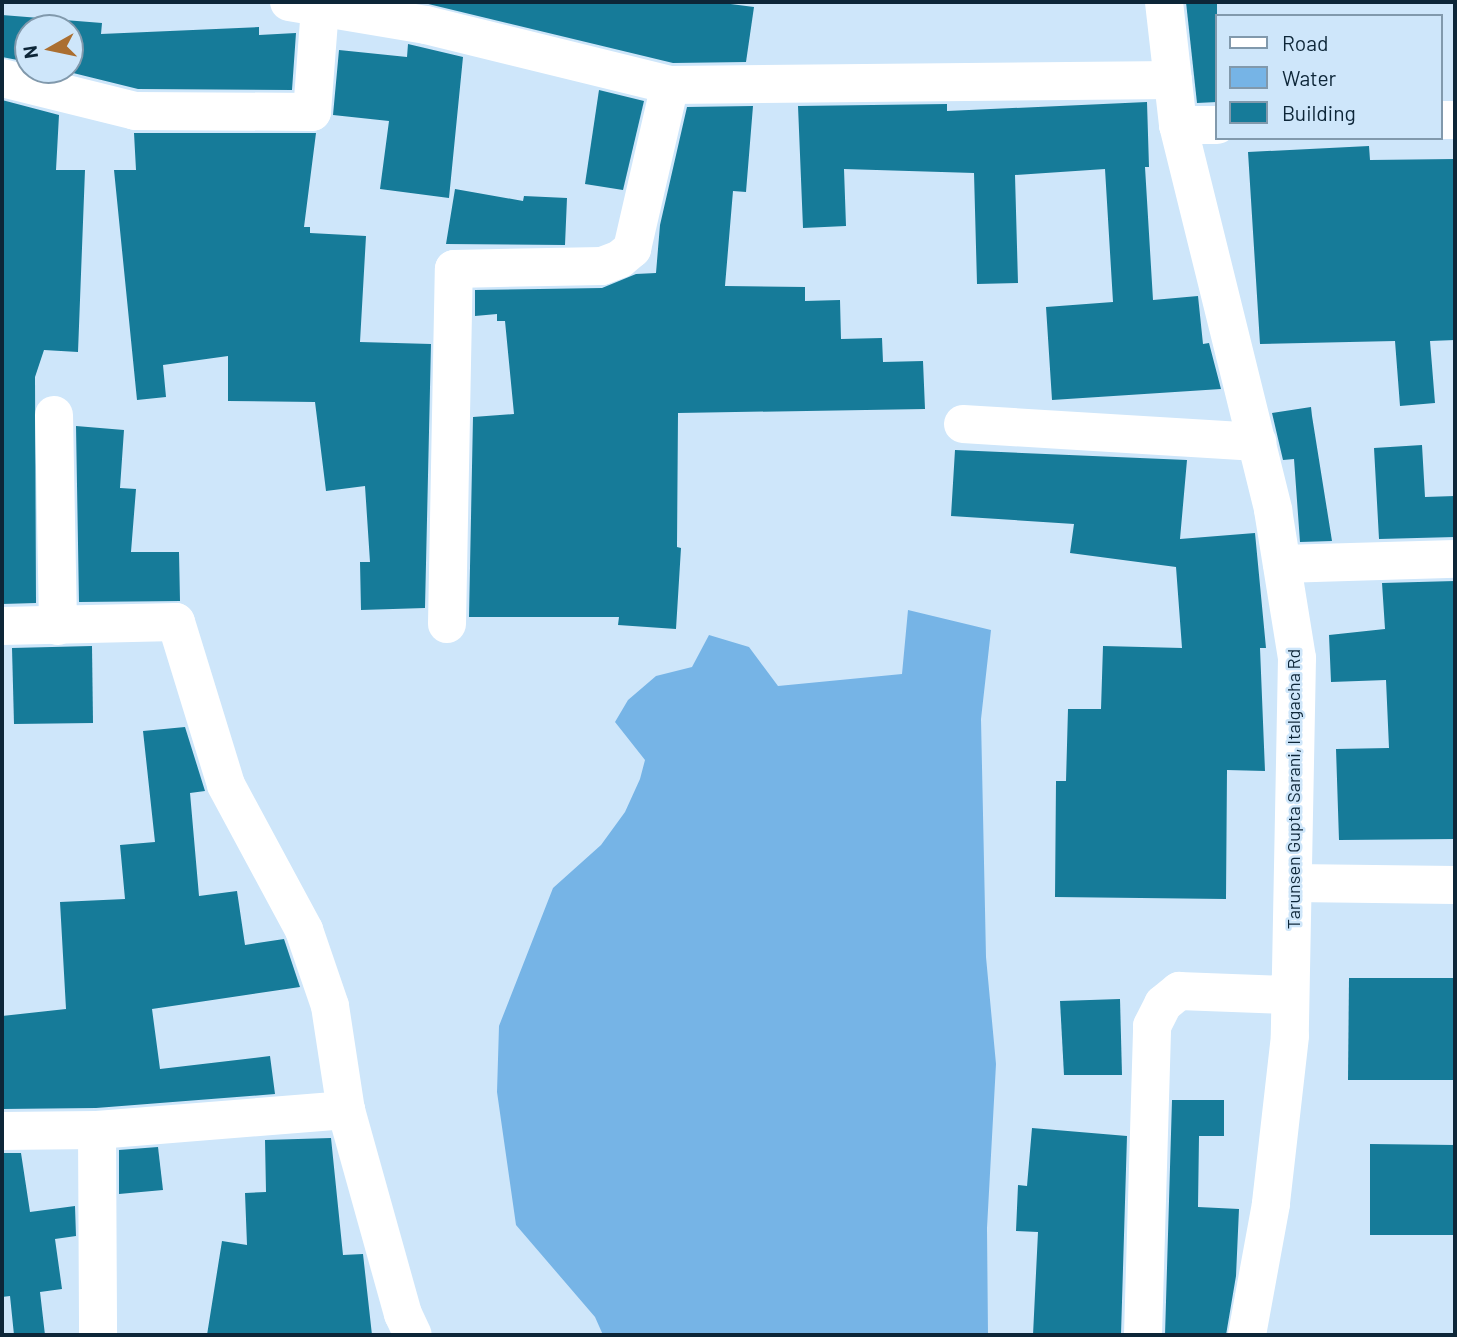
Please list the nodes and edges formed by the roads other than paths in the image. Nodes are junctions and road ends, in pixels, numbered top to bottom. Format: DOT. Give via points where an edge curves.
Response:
graph roads {
  1 [pos="1164,2"];
  2 [pos="304,5"];
  3 [pos="387,10"];
  4 [pos="2,78"];
  5 [pos="1172,80"];
  6 [pos="670,85"];
  7 [pos="1178,125"];
  8 [pos="1216,125"];
  9 [pos="54,415"];
  10 [pos="963,424"];
  11 [pos="1257,442"];
  12 [pos="1455,559"];
  13 [pos="1282,564"];
  14 [pos="447,624"];
  15 [pos="2,626"];
  16 [pos="58,626"];
  17 [pos="1293,883"];
  18 [pos="1455,885"];
  19 [pos="1290,995"];
  20 [pos="346,1110"];
  21 [pos="97,1130"];
  22 [pos="2,1131"];
  23 [pos="98,1335"];
  24 [pos="413,1335"];
  25 [pos="1143,1335"];
  26 [pos="1247,1335"];
  1 -- 5 [label="street, Tarunsen Gupta Sarani, Italgacha Rd"];
  2 -- 3 [label="street"];
  2 -- 4 [label="street" via="312,112 135,111"];
  3 -- 6 [label="street"];
  5 -- 6 [label="street"];
  5 -- 7 [label="street, Tarunsen Gupta Sarani, Italgacha Rd"];
  6 -- 14 [label="street" via="632,249 602,266 454,269"];
  7 -- 8 [label="street"];
  7 -- 11 [label="street, Tarunsen Gupta Sarani, Italgacha Rd"];
  9 -- 16 [label="street"];
  10 -- 11 [label="street"];
  11 -- 13 [label="street, Tarunsen Gupta Sarani, Italgacha Rd"];
  12 -- 13 [label="street"];
  13 -- 17 [label="street, Tarunsen Gupta Sarani, Italgacha Rd" via="1297,658"];
  15 -- 16 [label="street"];
  16 -- 20 [label="street" via="176,622 226,785 304,930 331,1006"];
  17 -- 18 [label="street"];
  17 -- 19 [label="street, Tarunsen Gupta Sarani, Italgacha Rd"];
  19 -- 25 [label="street" via="1179,991 1163,1004 1152,1026"];
  19 -- 26 [label="street, Tarunsen Gupta Sarani, Italgacha Rd" via="1271,1204"];
  20 -- 21 [label="street"];
  20 -- 24 [label="street" via="403,1314"];
  21 -- 22 [label="street"];
  21 -- 23 [label="street"];
}
